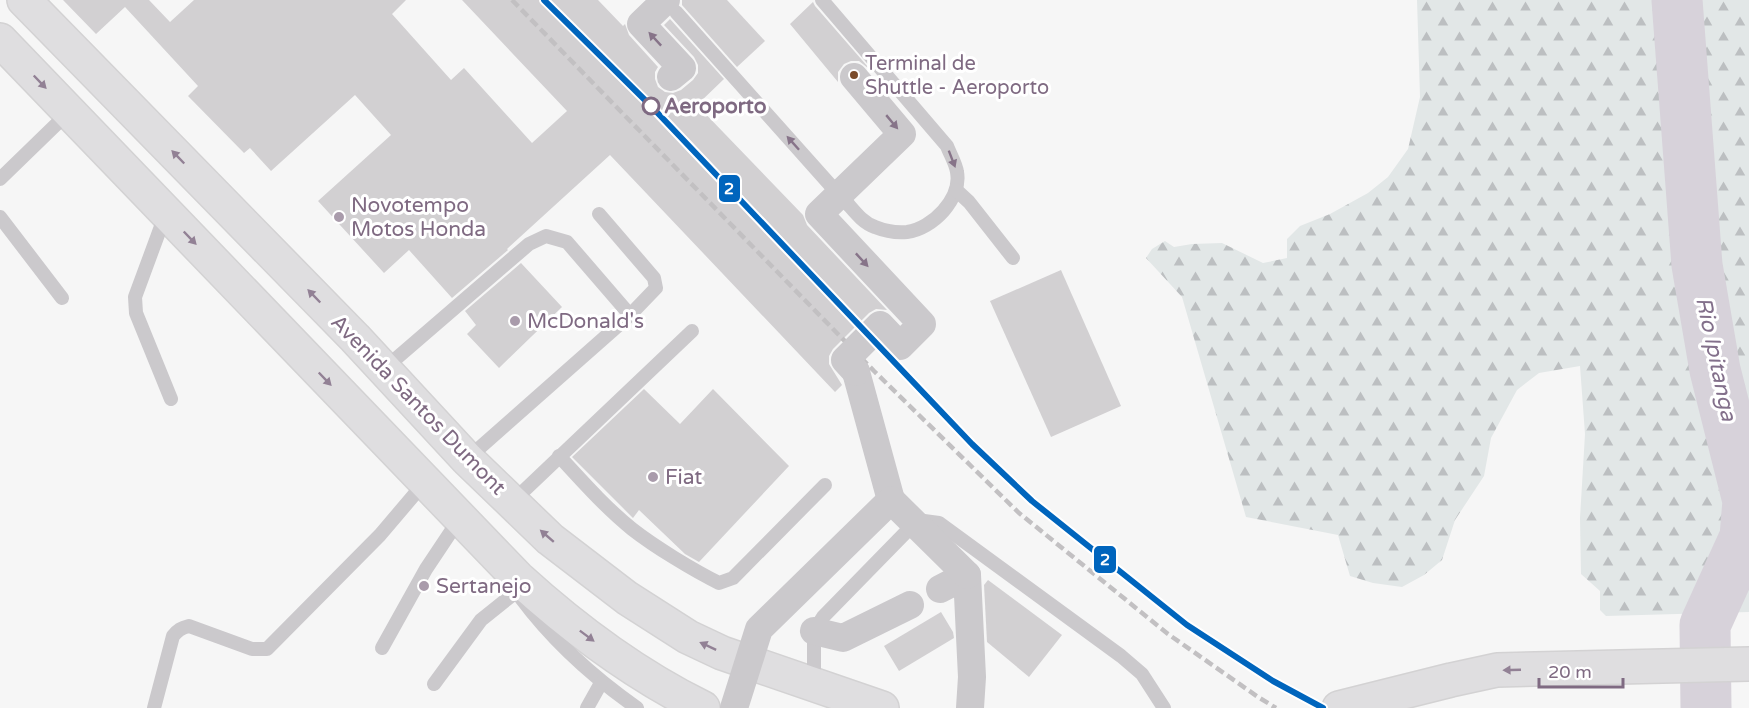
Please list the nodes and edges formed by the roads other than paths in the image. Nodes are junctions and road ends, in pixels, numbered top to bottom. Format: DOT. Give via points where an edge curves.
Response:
graph roads {
  1 [pos="24,0"];
  2 [pos="822,0"];
  3 [pos="671,6"];
  4 [pos="0,40"];
  5 [pos="671,77"];
  6 [pos="854,77"];
  7 [pos="69,112"];
  8 [pos="0,179"];
  9 [pos="832,187"];
  10 [pos="956,190"];
  11 [pos="847,203"];
  12 [pos="166,213"];
  13 [pos="599,214"];
  14 [pos="0,217"];
  15 [pos="1013,258"];
  16 [pos="62,298"];
  17 [pos="630,315"];
  18 [pos="692,331"];
  19 [pos="384,369"];
  20 [pos="171,399"];
  21 [pos="559,456"];
  22 [pos="466,459"];
  23 [pos="425,482"];
  24 [pos="825,485"];
  25 [pos="891,500"];
  26 [pos="511,503"];
  27 [pos="460,518"];
  28 [pos="490,548"];
  29 [pos="967,575"];
  30 [pos="940,589"];
  31 [pos="516,591"];
  32 [pos="910,605"];
  33 [pos="814,631"];
  34 [pos="382,648"];
  35 [pos="1749,664"];
  36 [pos="602,682"];
  37 [pos="434,684"];
  38 [pos="814,686"];
  39 [pos="1350,705"];
  40 [pos="154,708"];
  41 [pos="587,708"];
  42 [pos="637,708"];
  43 [pos="703,708"];
  44 [pos="734,708"];
  45 [pos="882,708"];
  46 [pos="970,708"];
  47 [pos="1164,708"];
  19 -- 1 [label="highway, Avenida Santos Dumont, one-way"];
  2 -- 10 [label="lane, one-way" via="947,146 958,173"];
  5 -- 3 [label="street, one-way" via="682,68 641,24"];
  9 -- 3 [label="lane, one-way"];
  4 -- 7 [label="highway, one-way"];
  6 -- 25 [label="street, one-way, bridge" via="902,134 819,214 922,324 900,346 880,325 845,360 856,372"];
  7 -- 8 [label="lane"];
  7 -- 12 [label="highway"];
  10 -- 11 [label="lane" via="942,212 909,232 873,227"];
  10 -- 15 [label="lane"];
  12 -- 20 [label="lane" via="135,297 136,314"];
  12 -- 23 [label="highway, one-way"];
  13 -- 17 [label="lane" via="654,278 656,288"];
  14 -- 16 [label="lane"];
  17 -- 19 [label="lane" via="567,242 546,236 529,244"];
  17 -- 22 [label="lane"];
  18 -- 21 [label="lane"];
  19 -- 22 [label="highway, Avenida Santos Dumont"];
  21 -- 24 [label="lane" via="632,529 719,583 733,578"];
  21 -- 26 [label="lane"];
  22 -- 26 [label="highway, Avenida Santos Dumont"];
  23 -- 27 [label="highway"];
  23 -- 40 [label="lane" via="380,535 267,649 252,649 189,626 177,631"];
  25 -- 29 [label="street, bridge"];
  25 -- 44 [label="street, bridge" via="759,629"];
  38 -- 26 [label="highway, Avenida Santos Dumont, one-way" via="688,637 619,592"];
  27 -- 28 [label="highway"];
  27 -- 34 [label="lane"];
  28 -- 31 [label="lane"];
  28 -- 43 [label="highway, one-way" via="556,613 603,649"];
  29 -- 30 [label="street"];
  29 -- 46 [label="street"];
  31 -- 36 [label="lane" via="561,645"];
  31 -- 37 [label="lane" via="482,620"];
  32 -- 33 [label="street" via="843,638"];
  33 -- 38 [label="lane"];
  33 -- 47 [label="lane" via="909,529 924,521 939,523 1121,656 1142,674"];
  35 -- 39 [label="highway, one-way" via="1497,670"];
  36 -- 41 [label="lane"];
  36 -- 42 [label="lane"];
  38 -- 45 [label="highway, Avenida Santos Dumont"];
}
